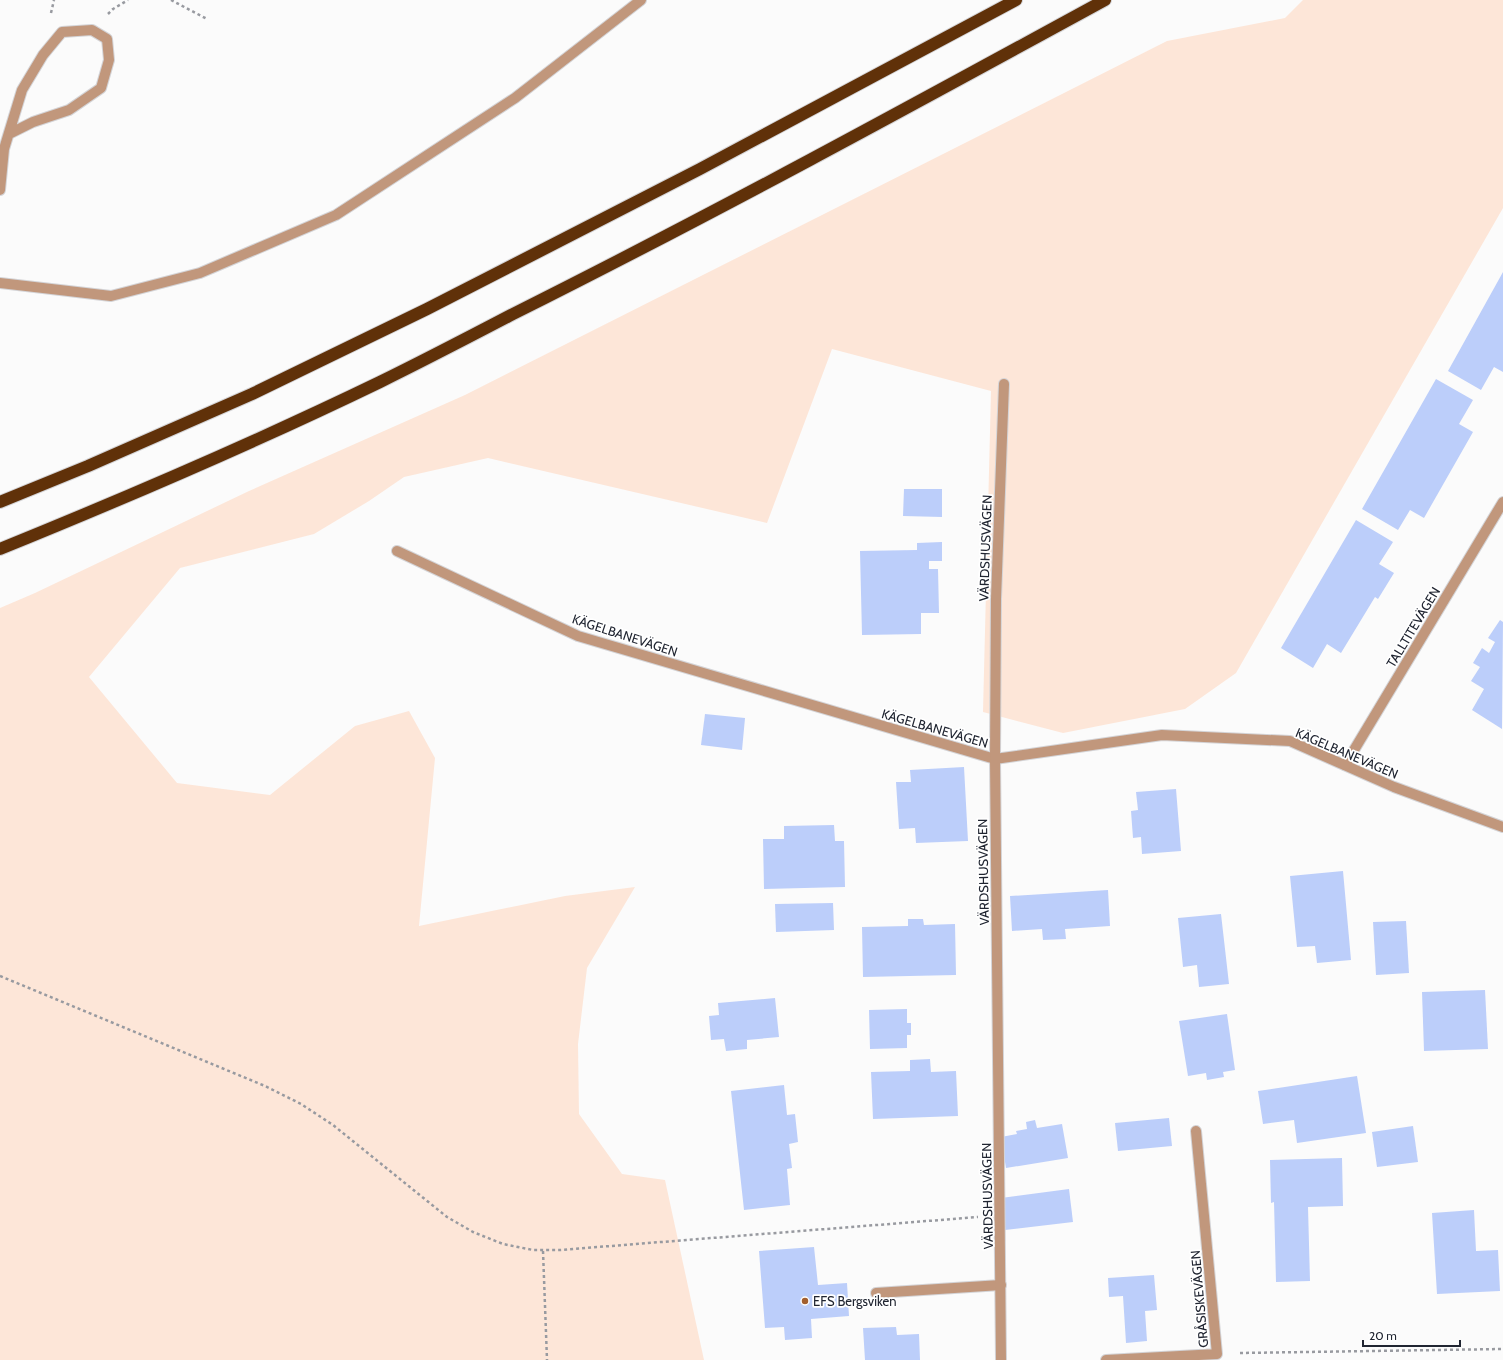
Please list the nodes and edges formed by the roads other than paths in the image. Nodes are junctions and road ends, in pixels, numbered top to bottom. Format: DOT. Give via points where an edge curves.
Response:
graph roads {
  1 [pos="641,0"];
  2 [pos="1016,0"];
  3 [pos="1105,0"];
  4 [pos="9,134"];
  5 [pos="0,190"];
  6 [pos="0,283"];
  7 [pos="1004,384"];
  8 [pos="0,502"];
  9 [pos="1503,502"];
  10 [pos="0,549"];
  11 [pos="397,551"];
  12 [pos="995,759"];
  13 [pos="1345,765"];
  14 [pos="1503,827"];
  15 [pos="1196,1131"];
  16 [pos="1001,1285"];
  17 [pos="876,1293"];
  18 [pos="1001,1360"];
  19 [pos="1106,1360"];
  1 -- 6 [label="street" via="514,98 336,215 200,273 110,296"];
  2 -- 8 [label="highway" via="700,169 427,309 252,394"];
  3 -- 10 [label="highway" via="795,168 381,381 253,441 71,521"];
  4 -- 4 [label="street" via="22,90 43,55 62,32 92,30 107,39 109,60 101,88 69,110 33,122"];
  4 -- 5 [label="street" via="4,149"];
  7 -- 12 [label="street, VÄRDSHUSVÄGEN" via="996,599"];
  9 -- 13 [label="street, TALLTITEVÄGEN"];
  11 -- 12 [label="street, KÄGELBANEVÄGEN" via="578,636"];
  12 -- 13 [label="street, KÄGELBANEVÄGEN" via="1162,735 1290,741"];
  12 -- 16 [label="street, VÄRDSHUSVÄGEN"];
  13 -- 14 [label="street, KÄGELBANEVÄGEN" via="1394,787"];
  15 -- 19 [label="street, GRÅSISKEVÄGEN" via="1217,1354"];
  16 -- 17 [label="street"];
  16 -- 18 [label="street, VÄRDSHUSVÄGEN"];
}
